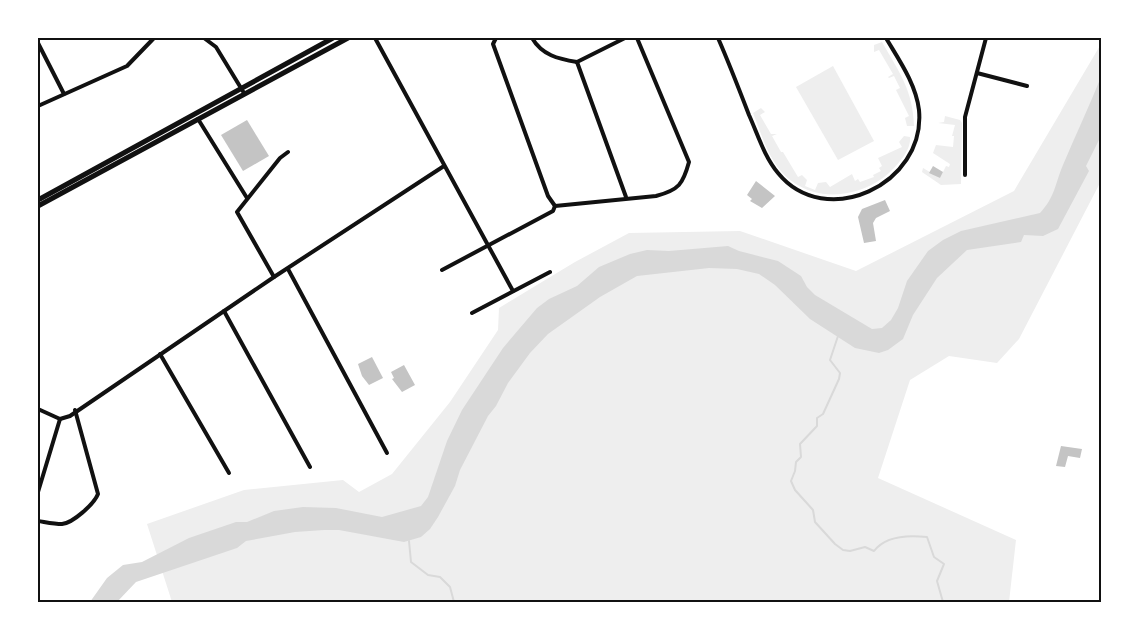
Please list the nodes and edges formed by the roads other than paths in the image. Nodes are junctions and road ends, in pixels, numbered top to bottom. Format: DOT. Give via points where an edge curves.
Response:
graph roads {
  1 [pos="154,38"];
  2 [pos="204,38"];
  3 [pos="333,38"];
  4 [pos="348,38"];
  5 [pos="375,38"];
  6 [pos="496,38"];
  7 [pos="532,38"];
  8 [pos="625,38"];
  9 [pos="637,38"];
  10 [pos="718,38"];
  11 [pos="886,38"];
  12 [pos="986,38"];
  13 [pos="38,43"];
  14 [pos="577,62"];
  15 [pos="977,73"];
  16 [pos="1027,86"];
  17 [pos="242,91"];
  18 [pos="64,94"];
  19 [pos="38,106"];
  20 [pos="196,116"];
  21 [pos="288,152"];
  22 [pos="444,166"];
  23 [pos="965,175"];
  24 [pos="247,198"];
  25 [pos="626,198"];
  26 [pos="38,200"];
  27 [pos="38,206"];
  28 [pos="555,206"];
  29 [pos="488,246"];
  30 [pos="288,269"];
  31 [pos="442,270"];
  32 [pos="550,272"];
  33 [pos="274,277"];
  34 [pos="513,291"];
  35 [pos="224,312"];
  36 [pos="472,313"];
  37 [pos="160,354"];
  38 [pos="38,409"];
  39 [pos="75,410"];
  40 [pos="60,419"];
  41 [pos="387,454"];
  42 [pos="310,467"];
  43 [pos="229,474"];
  44 [pos="38,492"];
  45 [pos="38,521"];
  1 -- 18 [label="street" via="126,66"];
  2 -- 17 [label="street" via="216,47"];
  3 -- 17 [label="main road"];
  4 -- 17 [label="main road"];
  5 -- 22 [label="street"];
  6 -- 28 [label="street" via="493,44 496,53 548,196"];
  7 -- 14 [label="street" via="537,47 556,59"];
  8 -- 14 [label="street"];
  9 -- 25 [label="street" via="689,162 684,181 671,192"];
  10 -- 11 [label="street" via="765,154 778,174 795,188 824,199 850,198 874,189 905,164 913,149 918,133 919,110 907,74"];
  12 -- 15 [label="street"];
  13 -- 18 [label="street"];
  14 -- 25 [label="street"];
  15 -- 16 [label="street"];
  15 -- 23 [label="street" via="965,117"];
  17 -- 20 [label="main road"];
  18 -- 19 [label="street"];
  20 -- 24 [label="street"];
  20 -- 26 [label="main road"];
  20 -- 27 [label="main road"];
  21 -- 24 [label="street"];
  22 -- 29 [label="street"];
  22 -- 30 [label="street"];
  24 -- 33 [label="street" via="237,212"];
  25 -- 28 [label="street"];
  28 -- 29 [label="street" via="553,211"];
  29 -- 31 [label="street"];
  29 -- 34 [label="street"];
  30 -- 33 [label="street"];
  30 -- 41 [label="street"];
  32 -- 34 [label="street"];
  33 -- 35 [label="street"];
  34 -- 36 [label="street"];
  35 -- 37 [label="street"];
  35 -- 42 [label="street"];
  37 -- 39 [label="street"];
  37 -- 43 [label="street"];
  38 -- 40 [label="street"];
  39 -- 40 [label="street" via="70,416"];
  39 -- 45 [label="street" via="98,494 96,500 70,522"];
  40 -- 44 [label="street"];
}
